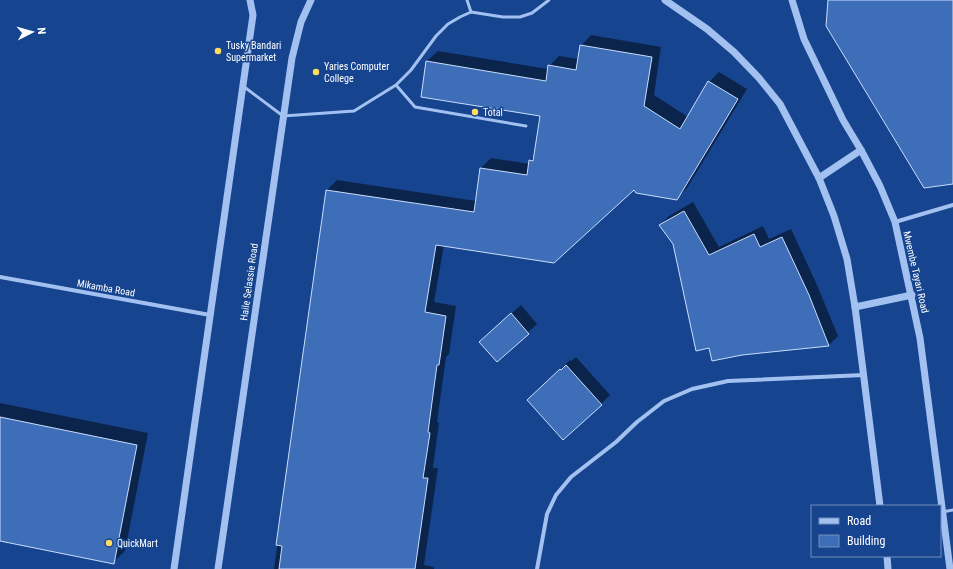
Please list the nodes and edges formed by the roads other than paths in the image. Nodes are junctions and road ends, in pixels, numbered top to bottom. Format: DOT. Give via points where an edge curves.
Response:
graph roads {
  1 [pos="250,0"];
  2 [pos="311,0"];
  3 [pos="467,0"];
  4 [pos="549,0"];
  5 [pos="665,0"];
  6 [pos="792,0"];
  7 [pos="471,12"];
  8 [pos="396,85"];
  9 [pos="242,86"];
  10 [pos="283,116"];
  11 [pos="526,126"];
  12 [pos="861,150"];
  13 [pos="819,178"];
  14 [pos="953,205"];
  15 [pos="894,222"];
  16 [pos="0,278"];
  17 [pos="912,295"];
  18 [pos="855,307"];
  19 [pos="210,315"];
  20 [pos="864,375"];
  21 [pos="880,505"];
  22 [pos="953,510"];
  23 [pos="942,512"];
  24 [pos="887,557"];
  25 [pos="174,569"];
  26 [pos="218,569"];
  27 [pos="537,569"];
  28 [pos="888,569"];
  29 [pos="950,569"];
  1 -- 9 [label="street" via="253,15"];
  2 -- 10 [label="street, Haile Selassie Road" via="301,22 292,58"];
  3 -- 7 [label="lane"];
  4 -- 7 [label="lane" via="532,13 520,17"];
  5 -- 13 [label="street" via="707,29 759,78 780,104"];
  6 -- 12 [label="street, Mwembe Tayari Road" via="804,39 843,120"];
  7 -- 8 [label="lane" via="448,24"];
  8 -- 10 [label="lane" via="354,111"];
  8 -- 11 [label="lane" via="415,107"];
  9 -- 10 [label="lane"];
  9 -- 19 [label="street"];
  10 -- 26 [label="street, Haile Selassie Road"];
  12 -- 13 [label="street"];
  12 -- 15 [label="street, Mwembe Tayari Road" via="880,186"];
  13 -- 18 [label="street" via="847,259"];
  14 -- 15 [label="street"];
  15 -- 17 [label="street, Mwembe Tayari Road"];
  16 -- 19 [label="street, Mikamba Road"];
  17 -- 18 [label="street"];
  17 -- 23 [label="street, Mwembe Tayari Road" via="920,338"];
  18 -- 20 [label="street"];
  19 -- 25 [label="street"];
  20 -- 21 [label="street"];
  20 -- 27 [label="street" via="728,381 692,389 664,401 572,477 556,495 547,514"];
  22 -- 23 [label="lane"];
  23 -- 29 [label="street, Mwembe Tayari Road"];
  24 -- 28 [label="street"];
}
